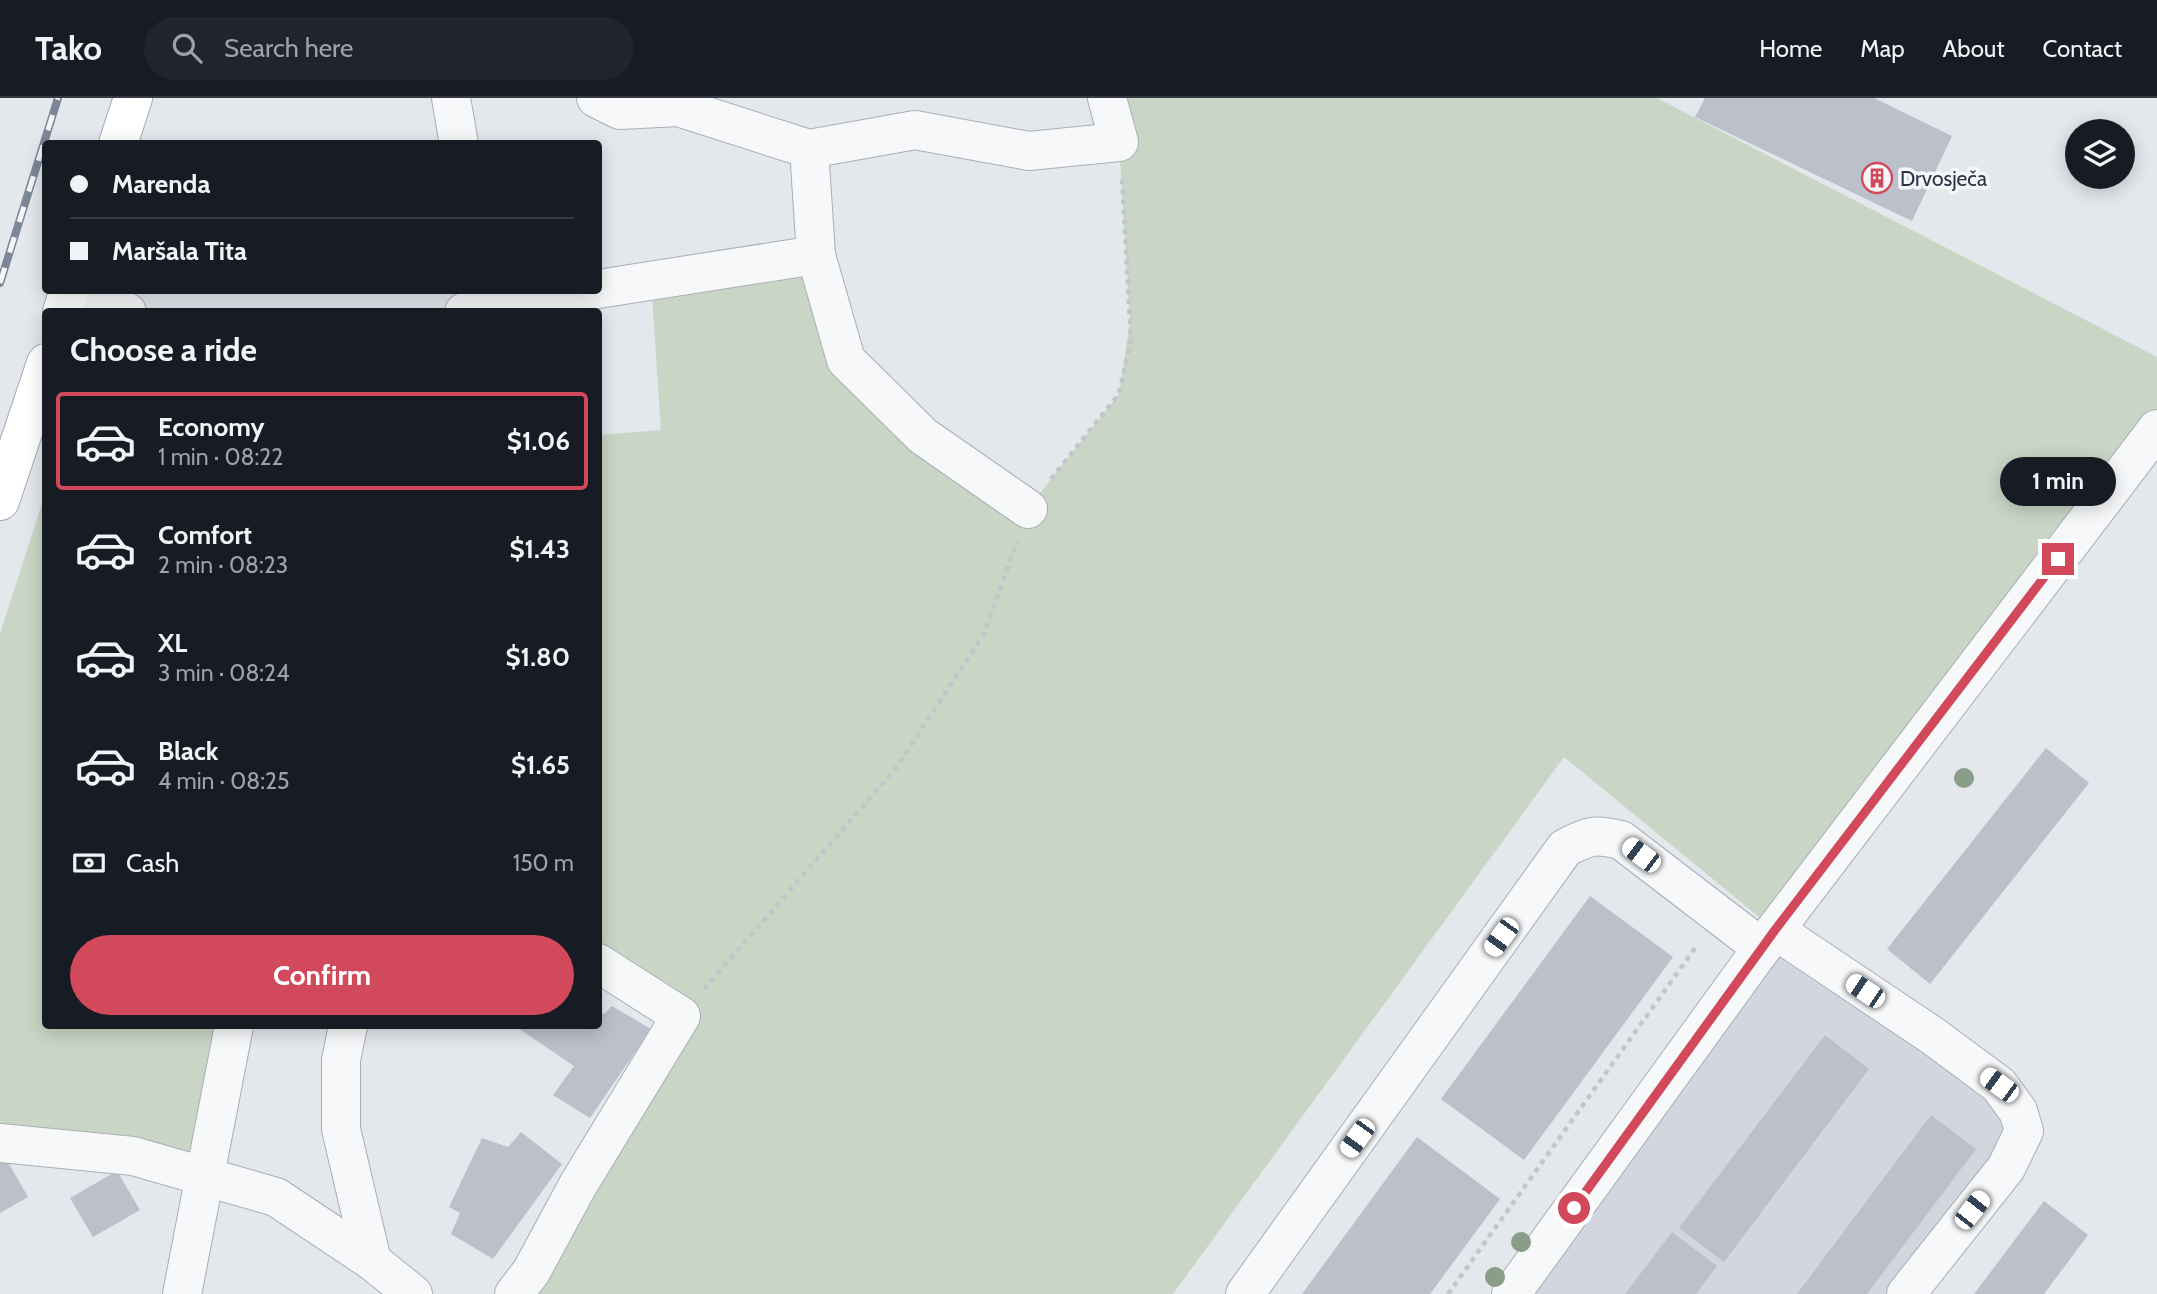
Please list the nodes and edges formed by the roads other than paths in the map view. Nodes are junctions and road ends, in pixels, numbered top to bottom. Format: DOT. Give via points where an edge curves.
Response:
graph roads {
  1 [pos="133,98"];
  2 [pos="451,98"];
  3 [pos="596,98"];
  4 [pos="1107,98"];
  5 [pos="119,140"];
  6 [pos="458,140"];
  7 [pos="809,149"];
  8 [pos="817,255"];
  9 [pos="602,288"];
  10 [pos="93,294"];
  11 [pos="555,294"];
  12 [pos="479,303"];
  13 [pos="120,308"];
  14 [pos="42,392"];
  15 [pos="38,420"];
  16 [pos="2157,429"];
  17 [pos="0,500"];
  18 [pos="1028,509"];
  19 [pos="1768,939"];
  20 [pos="602,966"];
  21 [pos="233,1029"];
  22 [pos="347,1029"];
  23 [pos="0,1143"];
  24 [pos="204,1175"];
  25 [pos="372,1261"];
  26 [pos="182,1294"];
  27 [pos="413,1294"];
  28 [pos="514,1294"];
  29 [pos="1245,1294"];
  30 [pos="1511,1294"];
  31 [pos="1906,1294"];
  1 -- 5 [label="main road"];
  2 -- 6 [label="street"];
  3 -- 7 [label="street" via="620,110 678,107"];
  4 -- 7 [label="street" via="1119,142 1029,151 915,130"];
  7 -- 8 [label="street"];
  8 -- 9 [label="street"];
  8 -- 18 [label="street" via="846,360 923,436"];
  10 -- 13 [label="street"];
  11 -- 12 [label="street"];
  14 -- 15 [label="main road"];
  15 -- 17 [label="main road"];
  16 -- 19 [label="street"];
  19 -- 29 [label="street" via="1719,915 1621,840 1598,835 1565,848"];
  19 -- 30 [label="street"];
  19 -- 31 [label="street" via="1933,1036 1999,1085 2018,1111 2024,1131 2006,1168"];
  20 -- 28 [label="street" via="681,1016"];
  21 -- 24 [label="street"];
  22 -- 25 [label="street" via="341,1059 341,1129"];
  23 -- 24 [label="street" via="133,1156"];
  24 -- 25 [label="street" via="276,1197"];
  24 -- 26 [label="street"];
  25 -- 27 [label="street"];
}
